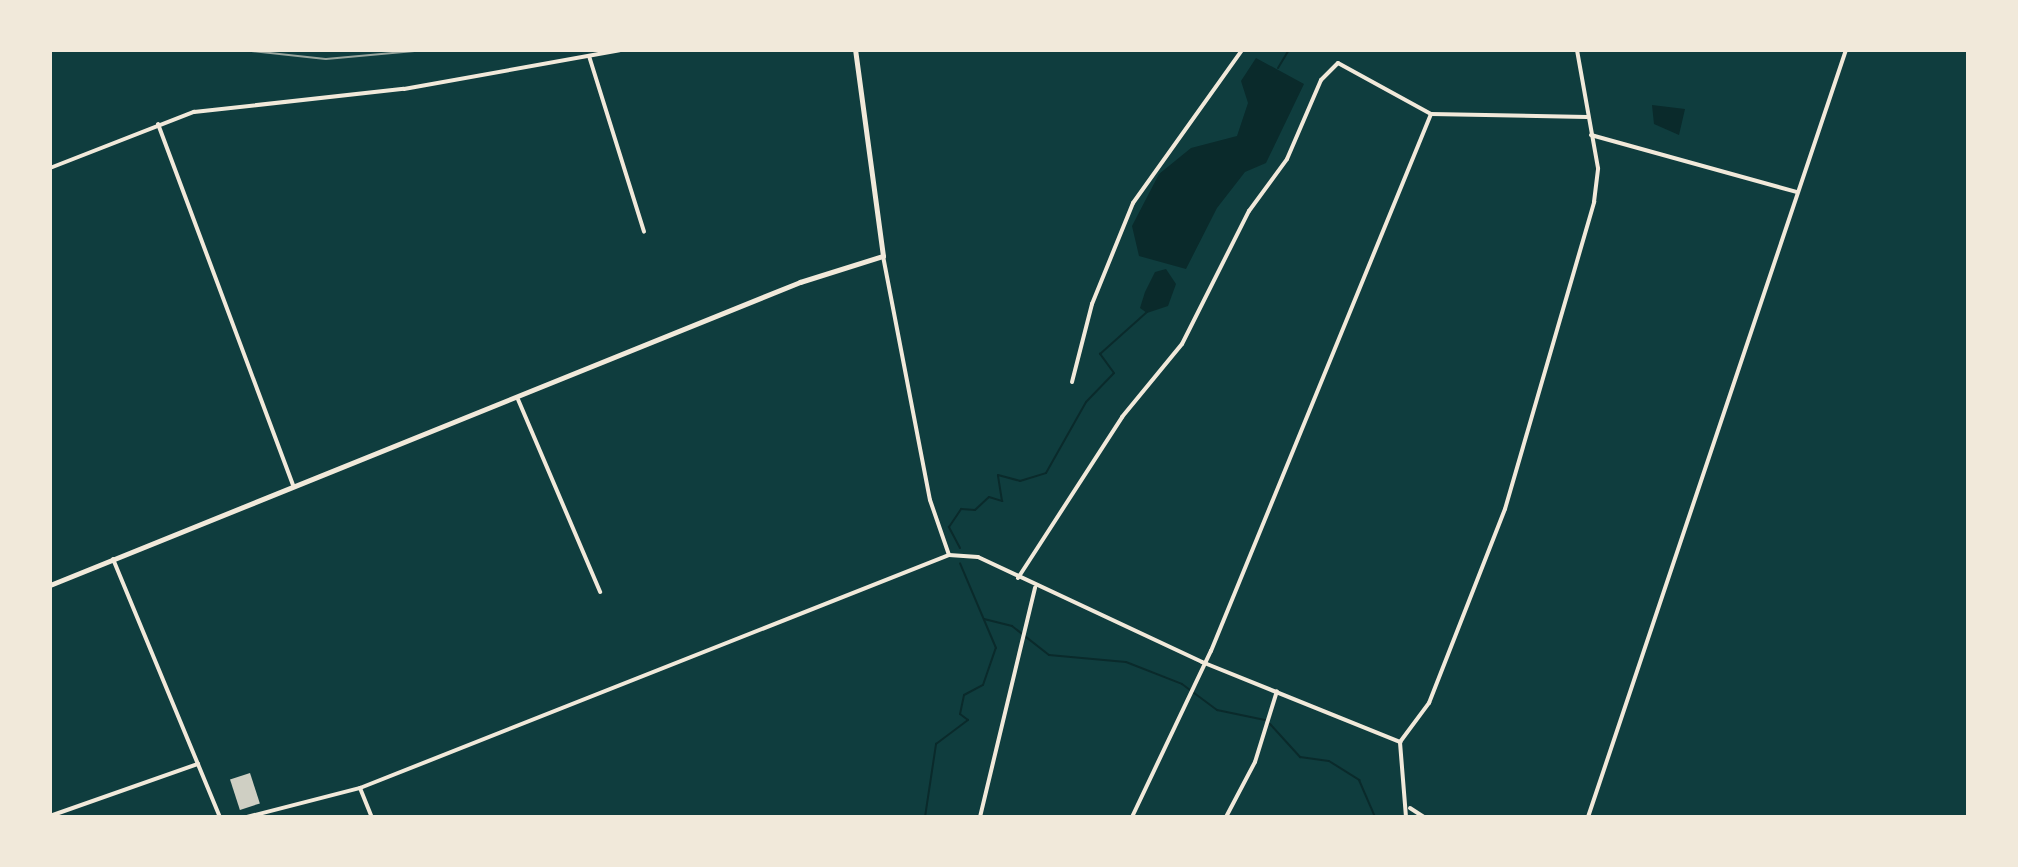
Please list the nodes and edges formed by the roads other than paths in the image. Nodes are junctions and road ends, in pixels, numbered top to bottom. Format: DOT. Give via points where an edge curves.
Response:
graph roads {
  1 [pos="620,50"];
  2 [pos="855,50"];
  3 [pos="1242,50"];
  4 [pos="1577,50"];
  5 [pos="1846,50"];
  6 [pos="589,56"];
  7 [pos="1431,114"];
  8 [pos="1587,117"];
  9 [pos="158,124"];
  10 [pos="1591,135"];
  11 [pos="50,168"];
  12 [pos="1798,192"];
  13 [pos="644,232"];
  14 [pos="883,256"];
  15 [pos="1072,382"];
  16 [pos="517,397"];
  17 [pos="293,486"];
  18 [pos="949,555"];
  19 [pos="113,559"];
  20 [pos="1018,578"];
  21 [pos="50,585"];
  22 [pos="1035,588"];
  23 [pos="600,592"];
  24 [pos="1202,662"];
  25 [pos="1277,691"];
  26 [pos="1400,742"];
  27 [pos="198,764"];
  28 [pos="360,788"];
  29 [pos="1410,808"];
  30 [pos="50,816"];
  31 [pos="220,817"];
  32 [pos="247,817"];
  33 [pos="372,817"];
  34 [pos="980,817"];
  35 [pos="1132,817"];
  36 [pos="1226,817"];
  37 [pos="1406,817"];
  38 [pos="1424,817"];
  39 [pos="1588,817"];
  1 -- 6 [label="street"];
  2 -- 14 [label="street"];
  3 -- 15 [label="street" via="1133,203 1092,304"];
  4 -- 8 [label="street"];
  5 -- 12 [label="street"];
  6 -- 9 [label="street" via="404,89 247,104"];
  6 -- 13 [label="street"];
  7 -- 8 [label="street"];
  7 -- 20 [label="street" via="1338,63 1321,80 1287,159 1249,211 1182,344 1122,417"];
  7 -- 24 [label="street"];
  8 -- 10 [label="street"];
  9 -- 11 [label="street"];
  9 -- 17 [label="street"];
  10 -- 12 [label="street"];
  10 -- 26 [label="street" via="1594,202 1505,509 1429,703"];
  12 -- 39 [label="street" via="1749,354"];
  14 -- 16 [label="street"];
  14 -- 18 [label="street" via="930,500"];
  16 -- 17 [label="street"];
  16 -- 23 [label="street"];
  17 -- 19 [label="street"];
  18 -- 20 [label="street" via="978,557"];
  18 -- 28 [label="street"];
  19 -- 21 [label="street"];
  19 -- 27 [label="street"];
  20 -- 22 [label="street"];
  22 -- 24 [label="street"];
  22 -- 34 [label="street"];
  24 -- 25 [label="street"];
  24 -- 35 [label="street"];
  25 -- 26 [label="street"];
  25 -- 36 [label="street" via="1255,762"];
  26 -- 29 [label="street"];
  27 -- 30 [label="street"];
  27 -- 31 [label="street"];
  28 -- 32 [label="street"];
  28 -- 33 [label="street"];
  29 -- 37 [label="street"];
  29 -- 38 [label="street"];
}
